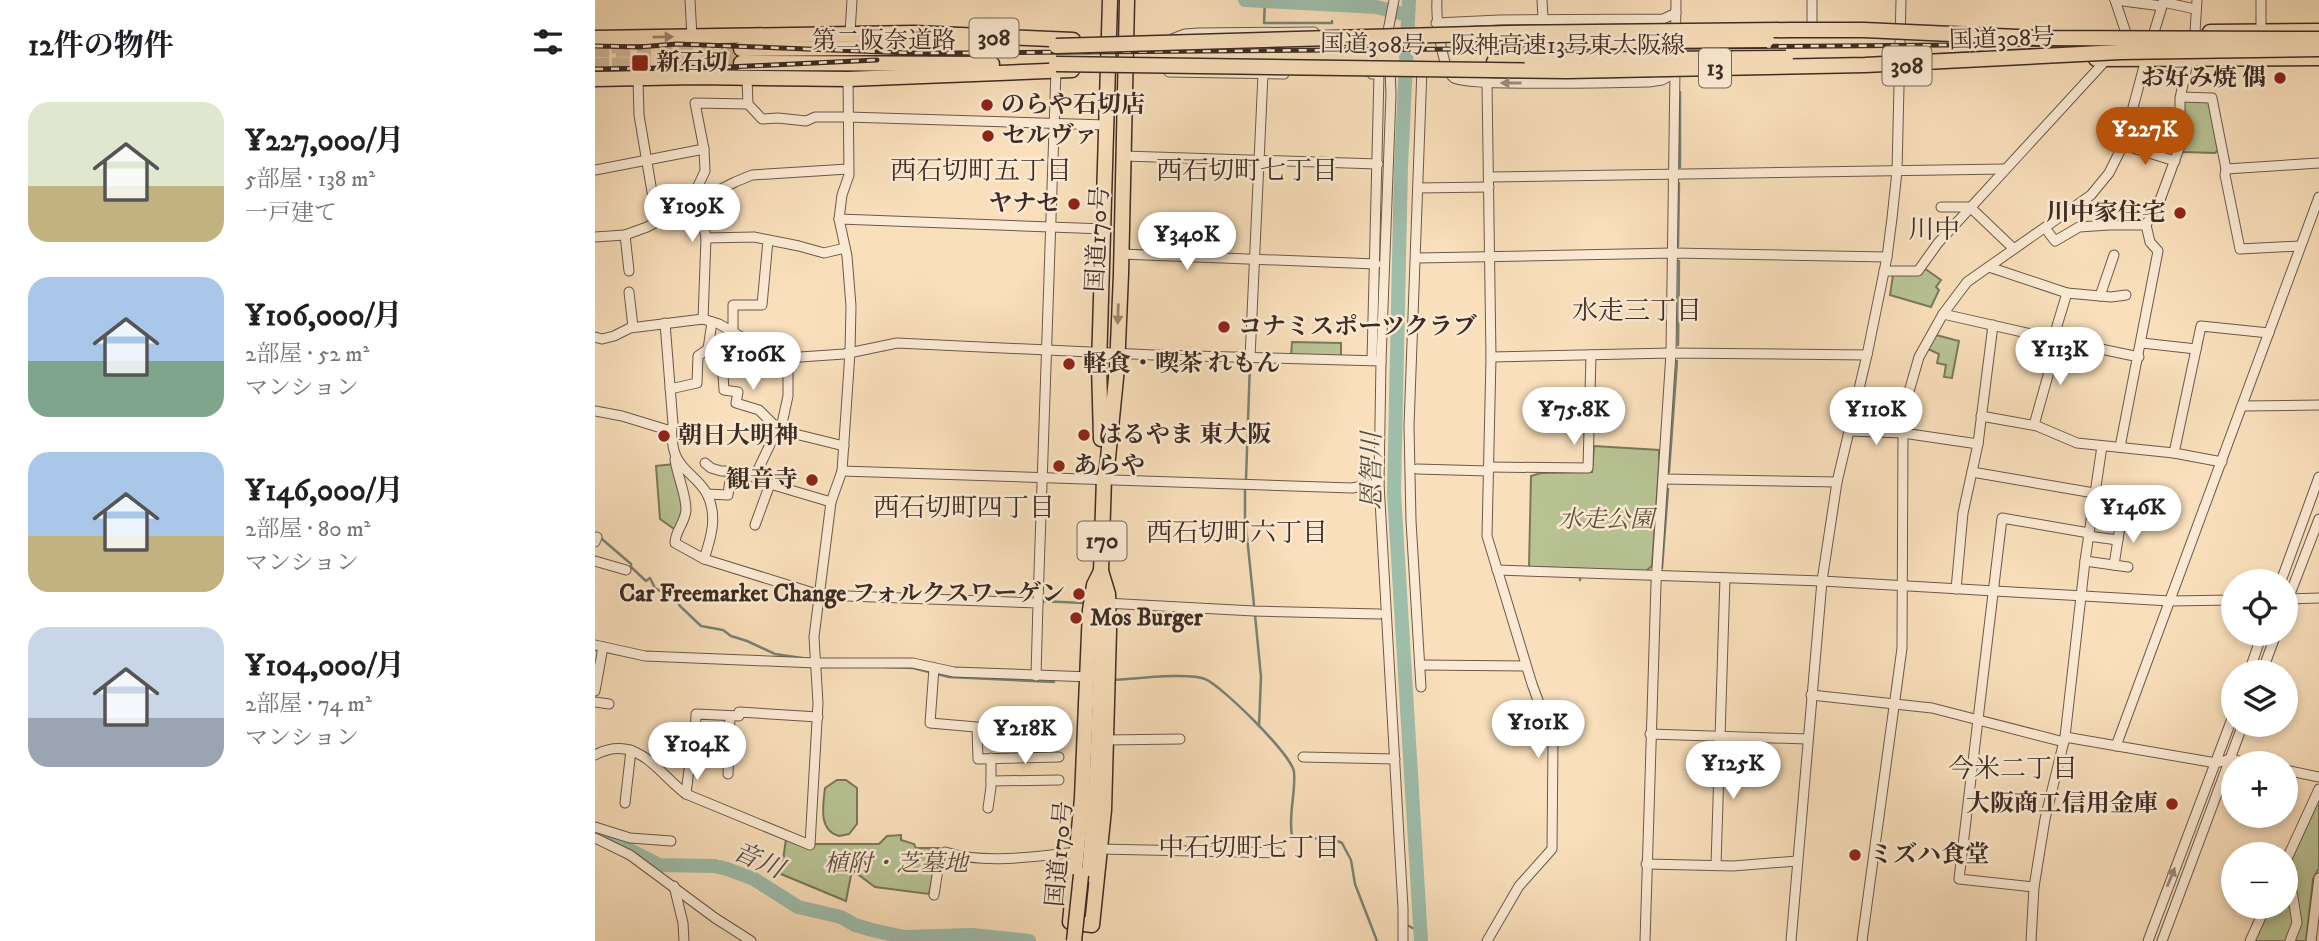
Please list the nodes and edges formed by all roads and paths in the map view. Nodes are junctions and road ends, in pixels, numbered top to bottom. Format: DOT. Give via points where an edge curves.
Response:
graph roads {
  1 [pos="690,0"];
  2 [pos="852,0"];
  3 [pos="1110,0"];
  4 [pos="1437,0"];
  5 [pos="1542,0"];
  6 [pos="1677,0"];
  7 [pos="1812,0"];
  8 [pos="1901,0"];
  9 [pos="2115,0"];
  10 [pos="2261,0"];
  11 [pos="1127,1"];
  12 [pos="1394,1"];
  13 [pos="2163,3"];
  14 [pos="2196,4"];
  15 [pos="1543,19"];
  16 [pos="1676,20"];
  17 [pos="1436,23"];
  18 [pos="1653,23"];
  19 [pos="1812,25"];
  20 [pos="1900,27"];
  21 [pos="2261,31"];
  22 [pos="2319,31"];
  23 [pos="2195,32"];
  24 [pos="850,33"];
  25 [pos="2126,33"];
  26 [pos="2155,33"];
  27 [pos="692,37"];
  28 [pos="1387,37"];
  29 [pos="1495,37"];
  30 [pos="595,38"];
  31 [pos="2038,38"];
  32 [pos="1016,39"];
  33 [pos="2319,39"];
  34 [pos="1126,40"];
  35 [pos="1170,40"];
  36 [pos="1110,43"];
  37 [pos="2319,49"];
  38 [pos="741,56"];
  39 [pos="2005,57"];
  40 [pos="2189,58"];
  41 [pos="2319,58"];
  42 [pos="2107,59"];
  43 [pos="2145,59"];
  44 [pos="1162,66"];
  45 [pos="1900,66"];
  46 [pos="1115,67"];
  47 [pos="1402,68"];
  48 [pos="1056,70"];
  49 [pos="1014,71"];
  50 [pos="1492,72"];
  51 [pos="1675,73"];
  52 [pos="1263,74"];
  53 [pos="595,79"];
  54 [pos="638,79"];
  55 [pos="747,79"];
  56 [pos="848,79"];
  57 [pos="2181,97"];
  58 [pos="748,104"];
  59 [pos="848,117"];
  60 [pos="1055,124"];
  61 [pos="1106,125"];
  62 [pos="2123,145"];
  63 [pos="704,149"];
  64 [pos="1124,156"];
  65 [pos="646,160"];
  66 [pos="1258,160"];
  67 [pos="2175,161"];
  68 [pos="2319,163"];
  69 [pos="1378,164"];
  70 [pos="848,169"];
  71 [pos="2005,169"];
  72 [pos="2226,169"];
  73 [pos="595,170"];
  74 [pos="1897,171"];
  75 [pos="1674,175"];
  76 [pos="1489,182"];
  77 [pos="1418,188"];
  78 [pos="652,192"];
  79 [pos="2319,197"];
  80 [pos="699,199"];
  81 [pos="1941,207"];
  82 [pos="1970,208"];
  83 [pos="839,219"];
  84 [pos="2147,225"];
  85 [pos="1052,226"];
  86 [pos="2045,228"];
  87 [pos="1105,229"];
  88 [pos="625,235"];
  89 [pos="595,237"];
  90 [pos="706,238"];
  91 [pos="768,240"];
  92 [pos="2300,246"];
  93 [pos="845,248"];
  94 [pos="2014,249"];
  95 [pos="1673,253"];
  96 [pos="1121,254"];
  97 [pos="2114,255"];
  98 [pos="1489,256"];
  99 [pos="1887,257"];
  100 [pos="1419,258"];
  101 [pos="1254,260"];
  102 [pos="1375,264"];
  103 [pos="1989,267"];
  104 [pos="629,271"];
  105 [pos="1884,271"];
  106 [pos="629,292"];
  107 [pos="2067,293"];
  108 [pos="2126,295"];
  109 [pos="2100,296"];
  110 [pos="1943,314"];
  111 [pos="708,321"];
  112 [pos="665,323"];
  113 [pos="1993,325"];
  114 [pos="633,327"];
  115 [pos="732,332"];
  116 [pos="2269,333"];
  117 [pos="595,337"];
  118 [pos="2055,340"];
  119 [pos="2142,342"];
  120 [pos="1047,349"];
  121 [pos="2196,349"];
  122 [pos="850,352"];
  123 [pos="1100,352"];
  124 [pos="1117,353"];
  125 [pos="1671,353"];
  126 [pos="1591,355"];
  127 [pos="1867,355"];
  128 [pos="1491,357"];
  129 [pos="2139,357"];
  130 [pos="1250,358"];
  131 [pos="1377,360"];
  132 [pos="788,361"];
  133 [pos="670,388"];
  134 [pos="2319,405"];
  135 [pos="2243,406"];
  136 [pos="595,411"];
  137 [pos="1981,416"];
  138 [pos="2034,425"];
  139 [pos="782,428"];
  140 [pos="1849,430"];
  141 [pos="670,431"];
  142 [pos="1903,433"];
  143 [pos="1978,444"];
  144 [pos="844,446"];
  145 [pos="2102,446"];
  146 [pos="2120,447"];
  147 [pos="2174,453"];
  148 [pos="675,459"];
  149 [pos="2222,462"];
  150 [pos="705,463"];
  151 [pos="1417,469"];
  152 [pos="1487,469"];
  153 [pos="731,471"];
  154 [pos="842,471"];
  155 [pos="1972,472"];
  156 [pos="755,476"];
  157 [pos="1042,476"];
  158 [pos="2319,477"];
  159 [pos="1104,478"];
  160 [pos="1663,480"];
  161 [pos="1837,482"];
  162 [pos="1379,483"];
  163 [pos="770,484"];
  164 [pos="2094,493"];
  165 [pos="707,494"];
  166 [pos="831,502"];
  167 [pos="2091,514"];
  168 [pos="2319,519"];
  169 [pos="755,525"];
  170 [pos="2089,534"];
  171 [pos="2118,540"];
  172 [pos="703,559"];
  173 [pos="2085,561"];
  174 [pos="595,564"];
  175 [pos="2114,565"];
  176 [pos="2128,568"];
  177 [pos="2285,569"];
  178 [pos="626,570"];
  179 [pos="1497,570"];
  180 [pos="1101,571"];
  181 [pos="2298,571"];
  182 [pos="1656,576"];
  183 [pos="1725,578"];
  184 [pos="1822,581"];
  185 [pos="1902,586"];
  186 [pos="1956,589"];
  187 [pos="1992,591"];
  188 [pos="820,595"];
  189 [pos="2081,597"];
  190 [pos="2319,598"];
  191 [pos="2221,600"];
  192 [pos="2298,600"];
  193 [pos="2170,601"];
  194 [pos="1038,603"];
  195 [pos="1104,603"];
  196 [pos="1379,614"];
  197 [pos="599,646"];
  198 [pos="816,663"];
  199 [pos="1420,666"];
  200 [pos="1526,666"];
  201 [pos="934,668"];
  202 [pos="1036,676"];
  203 [pos="1090,677"];
  204 [pos="1421,687"];
  205 [pos="595,691"];
  206 [pos="1811,695"];
  207 [pos="595,702"];
  208 [pos="609,704"];
  209 [pos="1893,704"];
  210 [pos="730,716"];
  211 [pos="818,717"];
  212 [pos="1977,719"];
  213 [pos="977,728"];
  214 [pos="1650,733"];
  215 [pos="1057,734"];
  216 [pos="1720,737"];
  217 [pos="2226,737"];
  218 [pos="1180,739"];
  219 [pos="1807,739"];
  220 [pos="1106,740"];
  221 [pos="2064,740"];
  222 [pos="695,741"];
  223 [pos="729,742"];
  224 [pos="2116,746"];
  225 [pos="631,750"];
  226 [pos="595,755"];
  227 [pos="1059,757"];
  228 [pos="1303,757"];
  229 [pos="991,758"];
  230 [pos="1395,759"];
  231 [pos="2221,762"];
  232 [pos="2216,764"];
  233 [pos="2298,773"];
  234 [pos="728,774"];
  235 [pos="2319,777"];
  236 [pos="1059,780"];
  237 [pos="991,781"];
  238 [pos="2221,783"];
  239 [pos="2319,789"];
  240 [pos="686,794"];
  241 [pos="625,803"];
  242 [pos="988,808"];
  243 [pos="595,827"];
  244 [pos="595,838"];
  245 [pos="671,841"];
  246 [pos="2295,842"];
  247 [pos="1100,849"];
  248 [pos="1078,852"];
  249 [pos="1279,853"];
  250 [pos="1797,861"];
  251 [pos="1646,864"];
  252 [pos="1716,865"];
  253 [pos="1085,875"];
  254 [pos="2319,878"];
  255 [pos="674,886"];
  256 [pos="2034,887"];
  257 [pos="934,895"];
  258 [pos="2260,919"];
  259 [pos="2296,919"];
  260 [pos="684,941"];
  261 [pos="751,941"];
  262 [pos="1074,941"];
  263 [pos="1082,941"];
  264 [pos="1403,941"];
  265 [pos="1487,941"];
  266 [pos="1645,941"];
  267 [pos="1791,941"];
  268 [pos="1862,941"];
  269 [pos="2032,941"];
  270 [pos="2148,941"];
  271 [pos="2162,941"];
  272 [pos="2250,941"];
  273 [pos="2290,941"];
  274 [pos="2311,941"];
  1 -- 27 [label="street"];
  2 -- 24 [label="street"];
  3 -- 36 [label="highway, 国道170号 / 170"];
  4 -- 17 [label="street"];
  5 -- 15 [label="street"];
  6 -- 16 [label="street"];
  7 -- 19 [label="street"];
  8 -- 20 [label="street"];
  9 -- 13 [label="street"];
  9 -- 25 [label="street"];
  10 -- 21 [label="street"];
  11 -- 34 [label="highway, 国道170号 / 170"];
  12 -- 28 [label="street"];
  13 -- 14 [label="street"];
  13 -- 26 [label="street"];
  14 -- 23 [label="street"];
  15 -- 17 [label="street"];
  15 -- 18 [label="street"];
  16 -- 18 [label="highway, 国道308号 / 308"];
  16 -- 19 [label="highway, 国道308号 / 308"];
  16 -- 51 [label="street"];
  17 -- 50 [label="street" via="1451,76 1459,81"];
  18 -- 29 [label="highway, 国道308号 / 308"];
  19 -- 20 [label="highway, 国道308号 / 308"];
  20 -- 25 [label="highway, 国道308号 / 308"];
  20 -- 45 [label="street"];
  21 -- 22 [label="highway, 国道308号 / 308"];
  21 -- 23 [label="highway, 国道308号 / 308"];
  23 -- 26 [label="highway, 国道308号 / 308"];
  24 -- 27 [label="highway, 国道308号 / 308"];
  24 -- 32 [label="highway, 国道308号 / 308"];
  25 -- 26 [label="highway, 国道308号 / 308"];
  26 -- 43 [label="street"];
  30 -- 27 [label="highway, 国道308号 / 308, one-way"];
  28 -- 29 [label="highway, 国道308号 / 308, bridge"];
  28 -- 34 [label="highway" via="1139,47"];
  28 -- 35 [label="highway, 国道308号 / 308"];
  28 -- 35 [label="street" via="1374,30 1198,33"];
  29 -- 31 [label="highway, bridge" via="1531,42"];
  31 -- 33 [label="highway, 阪神高速13号東大阪線 / 13, bridge"];
  31 -- 36 [label="highway, 阪神高速13号東大阪線 / 13, bridge" via="1764,30"];
  32 -- 36 [label="highway, 国道308号 / 308"];
  32 -- 38 [label="highway" via="839,41"];
  34 -- 35 [label="highway, 国道308号 / 308"];
  34 -- 36 [label="highway, 国道308号 / 308"];
  34 -- 46 [label="highway, 国道170号 / 170"];
  36 -- 38 [label="highway, 第二阪奈道路, bridge" via="839,48"];
  36 -- 46 [label="highway, 国道170号 / 170"];
  37 -- 39 [label="highway, 阪神高速13号東大阪線 / 13, bridge"];
  38 -- 46 [label="highway, 第二阪奈道路, bridge" via="839,64"];
  38 -- 49 [label="highway" via="839,71"];
  39 -- 46 [label="highway, 阪神高速13号東大阪線 / 13, bridge" via="1865,65 1567,71"];
  39 -- 50 [label="highway, bridge" via="1531,60"];
  40 -- 41 [label="highway, 国道308号 / 308"];
  40 -- 43 [label="highway, 国道308号 / 308"];
  40 -- 57 [label="street"];
  42 -- 43 [label="highway, 国道308号 / 308"];
  42 -- 45 [label="highway, 国道308号 / 308"];
  42 -- 71 [label="street"];
  43 -- 62 [label="street"];
  44 -- 46 [label="highway, 国道308号 / 308"];
  44 -- 47 [label="highway, 国道308号 / 308"];
  44 -- 52 [label="street" via="1179,73"];
  45 -- 51 [label="highway, 国道308号 / 308"];
  45 -- 74 [label="street"];
  46 -- 48 [label="highway, 国道308号 / 308"];
  46 -- 61 [label="highway, 国道170号 / 170"];
  46 -- 64 [label="highway, 国道170号 / 170"];
  47 -- 50 [label="highway, 国道308号" via="1425,62"];
  47 -- 77 [label="street"];
  47 -- 131 [label="street" via="1391,94"];
  48 -- 49 [label="highway, 国道308号 / 308"];
  48 -- 60 [label="street"];
  49 -- 56 [label="highway, 国道308号 / 308"];
  51 -- 50 [label="highway, 国道308号 / 308, one-way"];
  50 -- 76 [label="street"];
  51 -- 75 [label="street"];
  52 -- 66 [label="street"];
  52 -- 69 [label="street" via="1380,74"];
  53 -- 54 [label="highway, 国道308号 / 308"];
  54 -- 55 [label="highway, 国道308号 / 308"];
  54 -- 65 [label="street"];
  55 -- 56 [label="highway, 国道308号 / 308"];
  55 -- 58 [label="street"];
  56 -- 59 [label="street"];
  57 -- 67 [label="street" via="2180,146"];
  57 -- 72 [label="street" via="2212,98"];
  58 -- 59 [label="street" via="762,119"];
  58 -- 63 [label="street" via="695,103"];
  59 -- 60 [label="street"];
  59 -- 70 [label="street"];
  60 -- 61 [label="street"];
  60 -- 85 [label="street"];
  61 -- 87 [label="highway, 国道170号 / 170"];
  62 -- 67 [label="street"];
  62 -- 86 [label="street" via="2101,185"];
  63 -- 65 [label="street"];
  63 -- 80 [label="street"];
  64 -- 66 [label="street"];
  64 -- 96 [label="highway, 国道170号 / 170"];
  65 -- 73 [label="street"];
  65 -- 78 [label="street"];
  66 -- 69 [label="street"];
  66 -- 101 [label="street"];
  67 -- 84 [label="street"];
  68 -- 72 [label="street"];
  69 -- 102 [label="street"];
  70 -- 80 [label="street" via="752,175"];
  70 -- 83 [label="street"];
  71 -- 74 [label="street"];
  71 -- 82 [label="street"];
  72 -- 92 [label="street" via="2240,249"];
  74 -- 75 [label="street"];
  74 -- 99 [label="street"];
  75 -- 76 [label="street"];
  75 -- 95 [label="street"];
  76 -- 77 [label="street"];
  76 -- 98 [label="street"];
  77 -- 199 [label="street" via="1409,426"];
  79 -- 92 [label="street"];
  80 -- 88 [label="street"];
  80 -- 90 [label="street"];
  81 -- 82 [label="street"];
  82 -- 94 [label="street"];
  82 -- 105 [label="street" via="1918,271"];
  83 -- 85 [label="street"];
  83 -- 93 [label="street"];
  84 -- 86 [label="street" via="2079,227 2055,241"];
  84 -- 119 [label="street" via="2150,242 2158,251"];
  85 -- 87 [label="street"];
  85 -- 120 [label="street"];
  86 -- 94 [label="street"];
  87 -- 123 [label="highway, 国道170号 / 170"];
  88 -- 89 [label="street"];
  88 -- 104 [label="street"];
  90 -- 91 [label="street"];
  90 -- 111 [label="street"];
  91 -- 93 [label="street" via="824,253"];
  91 -- 115 [label="street" via="762,305 733,305"];
  92 -- 116 [label="street"];
  93 -- 122 [label="street"];
  94 -- 103 [label="street"];
  95 -- 98 [label="street"];
  95 -- 99 [label="street"];
  95 -- 125 [label="street"];
  96 -- 101 [label="street"];
  96 -- 124 [label="highway, 国道170号 / 170, one-way"];
  97 -- 109 [label="street"];
  98 -- 100 [label="street"];
  98 -- 128 [label="street"];
  99 -- 105 [label="street"];
  101 -- 102 [label="street"];
  101 -- 130 [label="street"];
  102 -- 131 [label="street"];
  103 -- 107 [label="street"];
  103 -- 110 [label="street" via="1967,282"];
  105 -- 127 [label="street"];
  106 -- 114 [label="street"];
  107 -- 109 [label="street"];
  107 -- 118 [label="street"];
  108 -- 109 [label="street"];
  110 -- 113 [label="street"];
  110 -- 142 [label="street" via="1919,357"];
  111 -- 112 [label="street"];
  111 -- 115 [label="street"];
  111 -- 133 [label="street" via="708,349 698,356 697,383"];
  112 -- 114 [label="street"];
  112 -- 133 [label="street"];
  113 -- 118 [label="street"];
  113 -- 137 [label="street"];
  114 -- 117 [label="street" via="614,336"];
  115 -- 132 [label="street"];
  115 -- 139 [label="street" via="722,359 723,390 738,392 736,403 759,410"];
  116 -- 121 [label="street" via="2201,326"];
  116 -- 135 [label="street"];
  118 -- 129 [label="street"];
  118 -- 138 [label="street"];
  119 -- 121 [label="street"];
  119 -- 129 [label="street"];
  120 -- 122 [label="street" via="897,343"];
  120 -- 123 [label="street"];
  120 -- 157 [label="street"];
  121 -- 147 [label="street"];
  122 -- 132 [label="street"];
  122 -- 144 [label="street"];
  123 -- 124 [label="street"];
  123 -- 159 [label="highway, 国道170号 / 170" via="1100,468"];
  124 -- 130 [label="street"];
  124 -- 159 [label="highway, 国道170号 / 170"];
  125 -- 126 [label="street"];
  125 -- 127 [label="street"];
  125 -- 160 [label="street"];
  126 -- 128 [label="street"];
  126 -- 152 [label="street" via="1588,468"];
  127 -- 140 [label="street"];
  128 -- 152 [label="street"];
  129 -- 146 [label="street"];
  130 -- 131 [label="street"];
  131 -- 162 [label="street"];
  132 -- 139 [label="street"];
  133 -- 141 [label="street"];
  134 -- 135 [label="street"];
  135 -- 149 [label="street"];
  136 -- 141 [label="street"];
  137 -- 138 [label="street"];
  137 -- 143 [label="street"];
  138 -- 145 [label="street" via="2077,443"];
  139 -- 144 [label="street"];
  139 -- 156 [label="street"];
  140 -- 142 [label="street"];
  140 -- 161 [label="street"];
  141 -- 148 [label="street"];
  142 -- 143 [label="street"];
  142 -- 185 [label="street"];
  143 -- 155 [label="street"];
  144 -- 154 [label="street"];
  145 -- 146 [label="street"];
  145 -- 164 [label="street"];
  146 -- 147 [label="street"];
  147 -- 149 [label="street"];
  148 -- 165 [label="street"];
  148 -- 172 [label="street" via="686,506 675,543"];
  149 -- 193 [label="street"];
  150 -- 153 [label="street"];
  151 -- 152 [label="street"];
  152 -- 179 [label="street" via="1487,536"];
  153 -- 156 [label="street"];
  153 -- 165 [label="street" via="728,495"];
  154 -- 157 [label="street"];
  154 -- 166 [label="street"];
  155 -- 164 [label="street"];
  155 -- 186 [label="street"];
  156 -- 163 [label="street"];
  157 -- 159 [label="street"];
  157 -- 194 [label="street"];
  158 -- 177 [label="street"];
  159 -- 162 [label="street" via="1352,488"];
  159 -- 180 [label="highway, 国道170号 / 170"];
  160 -- 161 [label="street"];
  160 -- 182 [label="street"];
  161 -- 184 [label="street"];
  162 -- 230 [label="street"];
  163 -- 166 [label="street"];
  163 -- 169 [label="street"];
  164 -- 167 [label="street"];
  165 -- 172 [label="street" via="713,532"];
  166 -- 188 [label="street"];
  167 -- 170 [label="street"];
  167 -- 171 [label="street" via="2125,521"];
  168 -- 181 [label="street"];
  170 -- 171 [label="street"];
  170 -- 173 [label="street"];
  170 -- 187 [label="street" via="2002,519"];
  171 -- 175 [label="street"];
  172 -- 188 [label="street"];
  173 -- 175 [label="street"];
  173 -- 189 [label="street"];
  174 -- 178 [label="street"];
  175 -- 176 [label="street"];
  179 -- 182 [label="street"];
  179 -- 200 [label="street"];
  180 -- 195 [label="highway, 170" via="1107,585"];
  180 -- 203 [label="highway, 170" via="1091,602"];
  182 -- 183 [label="street"];
  182 -- 214 [label="street"];
  183 -- 184 [label="street"];
  183 -- 216 [label="street"];
  184 -- 185 [label="street"];
  184 -- 206 [label="street"];
  185 -- 186 [label="street"];
  185 -- 209 [label="street" via="1902,648"];
  186 -- 187 [label="street"];
  187 -- 189 [label="street"];
  187 -- 212 [label="street"];
  188 -- 194 [label="street"];
  188 -- 198 [label="street" via="814,637"];
  189 -- 193 [label="street"];
  189 -- 221 [label="street"];
  190 -- 192 [label="street"];
  191 -- 193 [label="street"];
  193 -- 224 [label="street"];
  194 -- 202 [label="street"];
  195 -- 196 [label="street"];
  195 -- 203 [label="highway, 国道170号 / 170"];
  195 -- 220 [label="highway, 170"];
  195 -- 253 [label="highway, 国道170号 / 170" via="1097,782"];
  197 -- 198 [label="street" via="645,656"];
  197 -- 205 [label="street"];
  198 -- 201 [label="street" via="913,663"];
  198 -- 211 [label="street"];
  199 -- 200 [label="street"];
  199 -- 204 [label="street"];
  200 -- 265 [label="street" via="1553,741 1553,845 1519,886"];
  201 -- 202 [label="street"];
  201 -- 213 [label="street" via="930,723"];
  202 -- 203 [label="street"];
  203 -- 248 [label="highway, 170"];
  203 -- 253 [label="highway, 国道170号 / 170"];
  206 -- 209 [label="street"];
  206 -- 219 [label="street"];
  207 -- 208 [label="street"];
  209 -- 212 [label="street"];
  209 -- 268 [label="street"];
  210 -- 211 [label="street" via="739,716 739,712"];
  210 -- 222 [label="street" via="696,714"];
  210 -- 223 [label="street"];
  211 -- 240 [label="street" via="810,845"];
  212 -- 221 [label="street"];
  212 -- 256 [label="street" via="1959,879"];
  213 -- 215 [label="street"];
  213 -- 229 [label="street" via="978,759"];
  214 -- 216 [label="street"];
  214 -- 251 [label="street"];
  216 -- 219 [label="street"];
  216 -- 252 [label="street"];
  217 -- 232 [label="street"];
  218 -- 220 [label="street"];
  219 -- 250 [label="street"];
  220 -- 247 [label="highway, 170"];
  221 -- 224 [label="street"];
  221 -- 256 [label="street"];
  222 -- 223 [label="street"];
  222 -- 240 [label="street"];
  223 -- 234 [label="street"];
  224 -- 232 [label="street"];
  225 -- 226 [label="street" via="605,750"];
  225 -- 240 [label="street" via="643,754"];
  225 -- 241 [label="street"];
  227 -- 229 [label="street"];
  228 -- 230 [label="street"];
  229 -- 237 [label="street"];
  230 -- 264 [label="street"];
  231 -- 232 [label="street"];
  270 -- 232 [label="street, one-way"];
  233 -- 235 [label="street"];
  236 -- 237 [label="street"];
  237 -- 242 [label="street"];
  238 -- 271 [label="street"];
  239 -- 246 [label="street"];
  243 -- 245 [label="street" via="630,838"];
  244 -- 255 [label="street" via="630,855"];
  247 -- 248 [label="highway, 170" via="1092,925 1070,922"];
  247 -- 249 [label="street"];
  248 -- 257 [label="street" via="965,859 945,852 940,857"];
  250 -- 252 [label="street"];
  250 -- 267 [label="street"];
  251 -- 252 [label="street"];
  251 -- 266 [label="street"];
  253 -- 262 [label="highway, 国道170号 / 170, bridge"];
  253 -- 263 [label="highway, 国道170号 / 170"];
  254 -- 274 [label="street"];
  255 -- 260 [label="street"];
  255 -- 261 [label="street"];
  256 -- 269 [label="street"];
  258 -- 272 [label="street"];
  259 -- 273 [label="street"];
}
